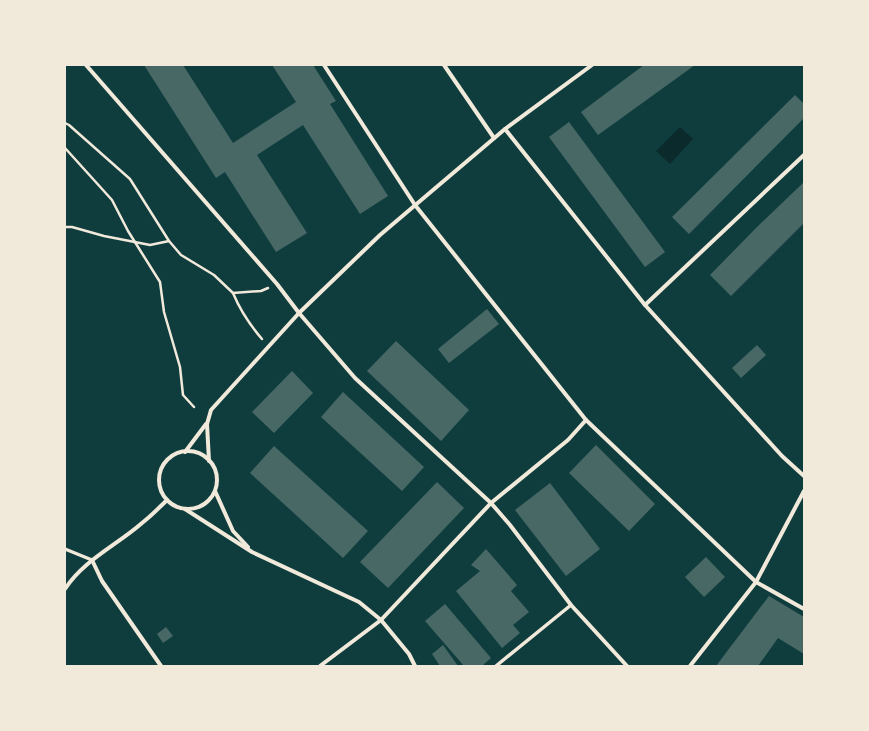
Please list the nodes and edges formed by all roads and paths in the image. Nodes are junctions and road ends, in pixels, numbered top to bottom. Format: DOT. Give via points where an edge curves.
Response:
graph roads {
  1 [pos="86,65"];
  2 [pos="324,65"];
  3 [pos="444,65"];
  4 [pos="592,65"];
  5 [pos="65,123"];
  6 [pos="505,129"];
  7 [pos="494,138"];
  8 [pos="65,148"];
  9 [pos="804,154"];
  10 [pos="415,205"];
  11 [pos="65,227"];
  12 [pos="170,242"];
  13 [pos="136,243"];
  14 [pos="277,284"];
  15 [pos="233,293"];
  16 [pos="645,304"];
  17 [pos="299,313"];
  18 [pos="269,347"];
  19 [pos="194,407"];
  20 [pos="586,420"];
  21 [pos="207,424"];
  22 [pos="185,452"];
  23 [pos="209,461"];
  24 [pos="804,476"];
  25 [pos="215,491"];
  26 [pos="804,491"];
  27 [pos="167,500"];
  28 [pos="491,503"];
  29 [pos="186,509"];
  30 [pos="65,549"];
  31 [pos="252,552"];
  32 [pos="92,560"];
  33 [pos="756,582"];
  34 [pos="65,589"];
  35 [pos="571,605"];
  36 [pos="804,609"];
  37 [pos="381,620"];
  38 [pos="161,666"];
  39 [pos="320,666"];
  40 [pos="415,666"];
  41 [pos="496,666"];
  42 [pos="627,666"];
  43 [pos="690,666"];
  1 -- 14 [label="street"];
  2 -- 10 [label="street"];
  3 -- 7 [label="street"];
  4 -- 6 [label="street"];
  5 -- 12 [label="path" via="130,179"];
  6 -- 7 [label="street"];
  6 -- 16 [label="street"];
  7 -- 10 [label="street"];
  8 -- 13 [label="path" via="112,200"];
  9 -- 16 [label="street"];
  10 -- 17 [label="street"];
  10 -- 20 [label="street"];
  11 -- 13 [label="path"];
  12 -- 13 [label="path" via="150,245"];
  12 -- 15 [label="path" via="181,255 214,275"];
  13 -- 19 [label="path" via="160,282 164,312 180,367 183,395"];
  14 -- 15 [label="path" via="261,291"];
  14 -- 17 [label="street"];
  15 -- 18 [label="path" via="238,305"];
  16 -- 24 [label="street" via="782,456"];
  17 -- 18 [label="street"];
  17 -- 28 [label="street" via="355,378"];
  18 -- 21 [label="street" via="210,410"];
  20 -- 28 [label="street" via="568,440"];
  20 -- 33 [label="street"];
  21 -- 22 [label="street"];
  21 -- 23 [label="street"];
  22 -- 23 [label="street" via="198,453"];
  22 -- 27 [label="street" via="170,457 161,470 160,486"];
  23 -- 25 [label="street" via="215,470"];
  25 -- 29 [label="street" via="208,501 198,508"];
  25 -- 31 [label="street" via="233,531"];
  26 -- 33 [label="street"];
  27 -- 29 [label="street"];
  27 -- 32 [label="street" via="142,524"];
  28 -- 35 [label="street"];
  28 -- 37 [label="street"];
  29 -- 31 [label="street"];
  30 -- 32 [label="street"];
  31 -- 37 [label="street" via="359,602"];
  32 -- 34 [label="street"];
  32 -- 38 [label="street" via="102,580"];
  33 -- 36 [label="street"];
  33 -- 43 [label="street"];
  35 -- 41 [label="street"];
  35 -- 42 [label="street"];
  37 -- 39 [label="street"];
  37 -- 40 [label="street" via="409,654"];
}
